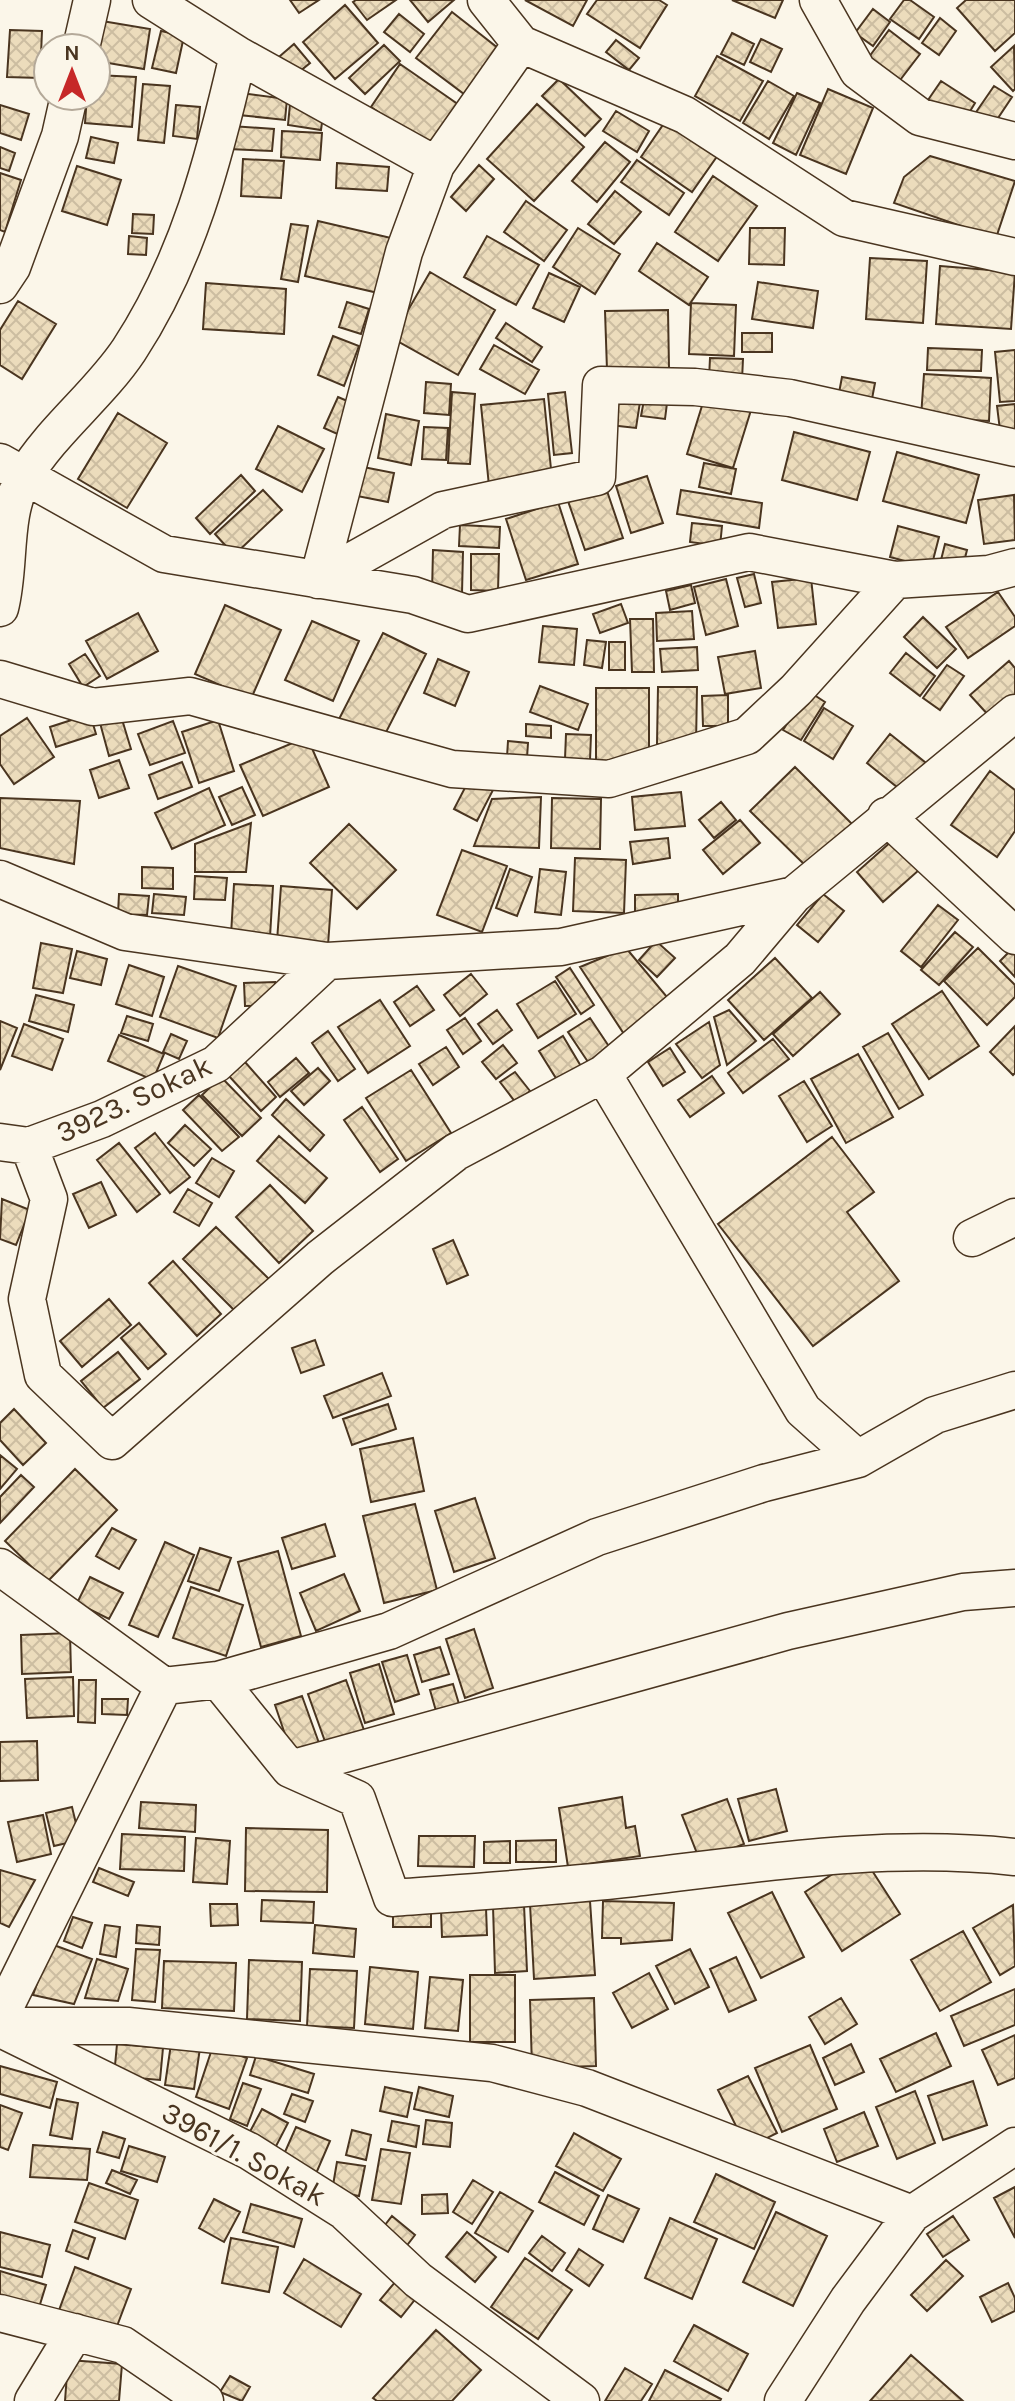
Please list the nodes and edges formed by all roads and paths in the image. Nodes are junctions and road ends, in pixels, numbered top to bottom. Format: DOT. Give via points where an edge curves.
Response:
graph roads {
  1 [pos="92,0"];
  2 [pos="151,0"];
  3 [pos="486,0"];
  4 [pos="818,0"];
  5 [pos="85,32"];
  6 [pos="521,44"];
  7 [pos="238,55"];
  8 [pos="65,112"];
  9 [pos="1015,141"];
  10 [pos="436,165"];
  11 [pos="1015,257"];
  12 [pos="0,285"];
  13 [pos="1015,448"];
  14 [pos="12,470"];
  15 [pos="1015,567"];
  16 [pos="318,580"];
  17 [pos="895,580"];
  18 [pos="0,608"];
  19 [pos="0,679"];
  20 [pos="1015,713"];
  21 [pos="886,816"];
  22 [pos="0,879"];
  23 [pos="794,895"];
  24 [pos="1015,936"];
  25 [pos="327,961"];
  26 [pos="603,1074"];
  27 [pos="14,1144"];
  28 [pos="1015,1217"];
  29 [pos="972,1238"];
  30 [pos="1015,1390"];
  31 [pos="858,1459"];
  32 [pos="0,1567"];
  33 [pos="1015,1588"];
  34 [pos="218,1680"];
  35 [pos="164,1686"];
  36 [pos="290,1769"];
  37 [pos="1015,1857"];
  38 [pos="0,2017"];
  39 [pos="0,2027"];
  40 [pos="1015,2146"];
  41 [pos="912,2214"];
  42 [pos="0,2313"];
  43 [pos="75,2332"];
  44 [pos="33,2401"];
  45 [pos="205,2401"];
  46 [pos="581,2401"];
  47 [pos="783,2401"];
  1 -- 5 [label="street"];
  2 -- 7 [label="street"];
  3 -- 6 [label="street"];
  4 -- 9 [label="street" via="858,71 920,117"];
  6 -- 10 [label="street"];
  6 -- 11 [label="street" via="685,115 844,218"];
  7 -- 10 [label="street"];
  7 -- 14 [label="street" via="213,164 182,250 128,350"];
  8 -- 12 [label="street" via="12,267"];
  10 -- 16 [label="street" via="404,252"];
  13 -- 16 [label="street" via="790,398 695,387 601,385 597,477 443,510"];
  14 -- 16 [label="street" via="164,554"];
  14 -- 18 [label="street" via="13,506"];
  15 -- 17 [label="street" via="989,574"];
  16 -- 17 [label="street" via="413,595 468,614 749,552"];
  17 -- 19 [label="street" via="747,736 609,779 452,769 190,696 93,707"];
  20 -- 21 [label="street"];
  21 -- 23 [label="street"];
  21 -- 24 [label="street"];
  22 -- 25 [label="street" via="125,932"];
  23 -- 25 [label="street" via="561,947"];
  23 -- 26 [label="street" via="740,959"];
  25 -- 27 [label="street, 3923. Sokak" via="216,1064 102,1119"];
  26 -- 27 [label="street" via="456,1152 320,1258 112,1441 43,1375 27,1299 49,1199"];
  26 -- 31 [label="street" via="803,1410"];
  28 -- 29 [label="street"];
  30 -- 31 [label="street" via="935,1415"];
  31 -- 34 [label="street" via="597,1537 389,1631"];
  32 -- 35 [label="street"];
  33 -- 36 [label="street" via="963,1592 788,1631"];
  34 -- 35 [label="street"];
  34 -- 36 [label="street"];
  35 -- 38 [label="street"];
  36 -- 37 [label="street" via="357,1799 392,1898 583,1884 848,1853 949,1850"];
  39 -- 41 [label="street" via="128,2026 492,2063 587,2088"];
  39 -- 46 [label="street, 3961/1. Sokak" via="249,2151 344,2211 418,2280"];
  40 -- 41 [label="street"];
  41 -- 47 [label="street"];
  42 -- 43 [label="street"];
  43 -- 44 [label="street"];
  43 -- 45 [label="street" via="123,2345"];
}
